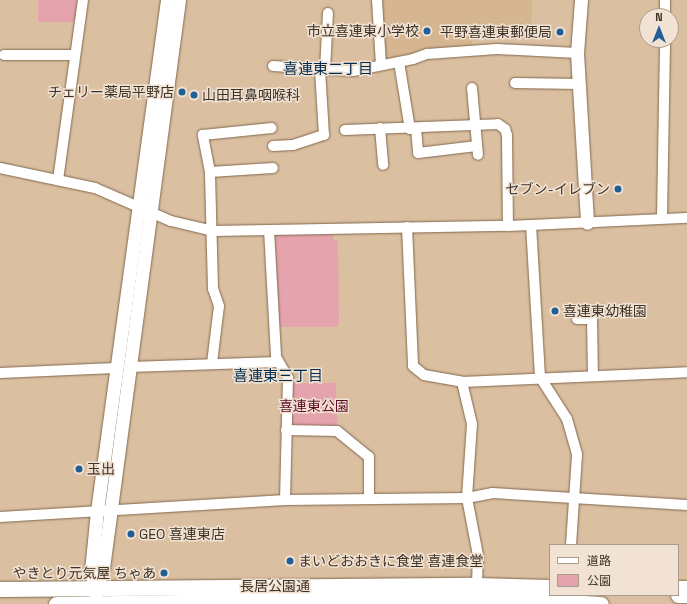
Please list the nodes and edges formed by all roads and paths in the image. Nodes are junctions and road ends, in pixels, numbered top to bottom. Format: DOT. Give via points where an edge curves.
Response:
graph roads {
  1 [pos="83,0"];
  2 [pos="167,0"];
  3 [pos="179,0"];
  4 [pos="377,0"];
  5 [pos="581,0"];
  6 [pos="328,13"];
  7 [pos="664,48"];
  8 [pos="577,53"];
  9 [pos="4,55"];
  10 [pos="75,55"];
  11 [pos="399,62"];
  12 [pos="381,65"];
  13 [pos="273,66"];
  14 [pos="322,70"];
  15 [pos="514,83"];
  16 [pos="579,84"];
  17 [pos="472,88"];
  18 [pos="475,123"];
  19 [pos="272,128"];
  20 [pos="380,128"];
  21 [pos="413,128"];
  22 [pos="345,130"];
  23 [pos="273,146"];
  24 [pos="382,165"];
  25 [pos="0,168"];
  26 [pos="273,168"];
  27 [pos="210,172"];
  28 [pos="0,178"];
  29 [pos="58,180"];
  30 [pos="145,208"];
  31 [pos="662,217"];
  32 [pos="687,218"];
  33 [pos="587,223"];
  34 [pos="531,225"];
  35 [pos="508,226"];
  36 [pos="407,227"];
  37 [pos="269,230"];
  38 [pos="213,231"];
  39 [pos="577,319"];
  40 [pos="278,362"];
  41 [pos="212,363"];
  42 [pos="130,367"];
  43 [pos="115,368"];
  44 [pos="687,372"];
  45 [pos="0,373"];
  46 [pos="593,375"];
  47 [pos="540,377"];
  48 [pos="462,382"];
  49 [pos="286,430"];
  50 [pos="467,498"];
  51 [pos="369,499"];
  52 [pos="573,499"];
  53 [pos="285,500"];
  54 [pos="687,505"];
  55 [pos="104,511"];
  56 [pos="0,517"];
  57 [pos="570,544"];
  58 [pos="477,585"];
  59 [pos="96,587"];
  60 [pos="549,588"];
  61 [pos="0,589"];
  62 [pos="489,601"];
  63 [pos="295,602"];
  64 [pos="56,604"];
  65 [pos="97,604"];
  66 [pos="601,604"];
  1 -- 10 [label="street"];
  2 -- 30 [label="street"];
  3 -- 30 [label="street"];
  4 -- 12 [label="street"];
  5 -- 8 [label="street"];
  6 -- 14 [label="street"];
  7 -- 31 [label="street"];
  8 -- 11 [label="street" via="496,49 427,54"];
  8 -- 16 [label="street"];
  9 -- 10 [label="street"];
  10 -- 29 [label="street"];
  11 -- 12 [label="street"];
  11 -- 21 [label="street"];
  12 -- 14 [label="street" via="353,71"];
  13 -- 14 [label="street"];
  14 -- 23 [label="street" via="324,135 293,145"];
  15 -- 16 [label="street"];
  16 -- 33 [label="street"];
  17 -- 18 [label="street"];
  18 -- 21 [label="street"];
  18 -- 21 [label="street" via="478,150 418,153"];
  18 -- 35 [label="street" via="498,124 508,135"];
  19 -- 27 [label="street" via="203,135"];
  20 -- 21 [label="street"];
  20 -- 22 [label="street"];
  20 -- 24 [label="street"];
  25 -- 28 [label="street"];
  25 -- 29 [label="street"];
  26 -- 27 [label="street"];
  27 -- 38 [label="street"];
  29 -- 30 [label="street" via="96,188"];
  30 -- 38 [label="street" via="171,221"];
  30 -- 42 [label="street"];
  30 -- 43 [label="street"];
  31 -- 32 [label="street"];
  31 -- 33 [label="street"];
  33 -- 34 [label="street"];
  34 -- 35 [label="street"];
  34 -- 47 [label="street"];
  35 -- 36 [label="street"];
  36 -- 37 [label="street"];
  36 -- 48 [label="street" via="413,366 424,374"];
  37 -- 38 [label="street"];
  37 -- 40 [label="street"];
  38 -- 41 [label="street" via="213,289 219,306"];
  39 -- 46 [label="street" via="592,319"];
  40 -- 41 [label="street"];
  40 -- 49 [label="street" via="288,378"];
  41 -- 42 [label="street"];
  42 -- 55 [label="street"];
  43 -- 45 [label="street"];
  43 -- 55 [label="street"];
  44 -- 46 [label="street"];
  46 -- 47 [label="street"];
  47 -- 48 [label="street" via="531,380"];
  47 -- 52 [label="street" via="567,419 577,455"];
  48 -- 50 [label="street" via="472,424"];
  49 -- 51 [label="street" via="337,431 369,457"];
  49 -- 53 [label="street"];
  50 -- 51 [label="street"];
  50 -- 52 [label="street" via="492,493"];
  50 -- 58 [label="street" via="478,556"];
  51 -- 53 [label="street"];
  52 -- 54 [label="street"];
  52 -- 57 [label="street"];
  53 -- 55 [label="street"];
  55 -- 56 [label="street"];
  55 -- 59 [label="street" via="91,571"];
  58 -- 59 [label="main road, 長居公園通"];
  58 -- 60 [label="main road, 長居公園通"];
  59 -- 61 [label="main road, 長居公園通"];
  59 -- 65 [label="street"];
  62 -- 63 [label="main road, 長居公園通"];
  62 -- 66 [label="main road, 長居公園通"];
  63 -- 65 [label="main road, 長居公園通"];
  64 -- 65 [label="main road, 長居公園通"];
}
